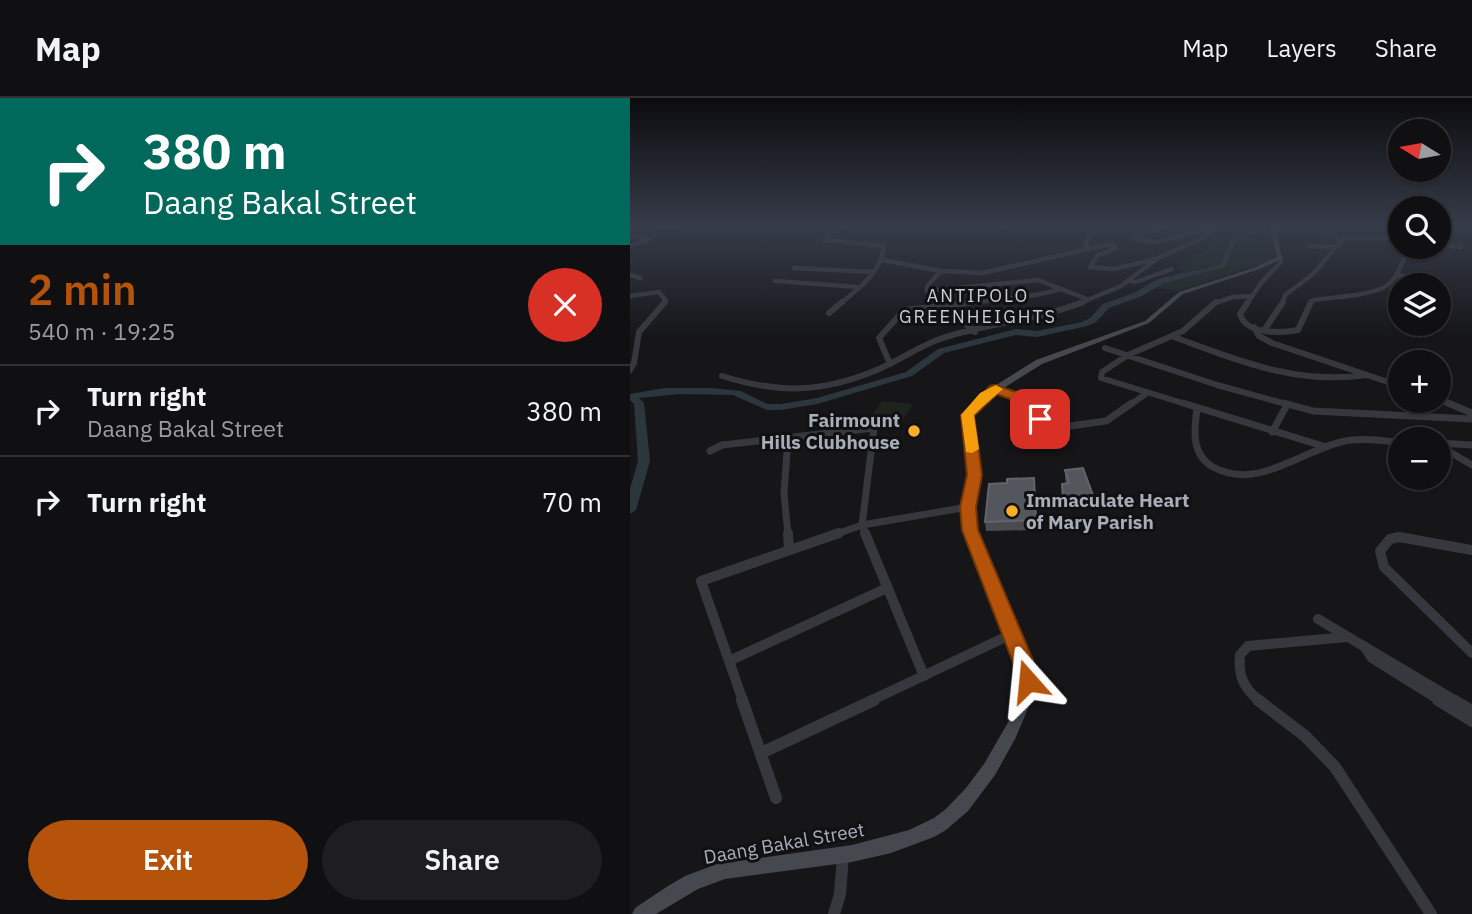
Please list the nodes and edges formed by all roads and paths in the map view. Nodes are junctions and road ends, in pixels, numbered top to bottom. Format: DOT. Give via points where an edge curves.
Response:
graph roads {
  1 [pos="881,262"];
  2 [pos="893,262"];
  3 [pos="1031,262"];
  4 [pos="1093,262"];
  5 [pos="1143,262"];
  6 [pos="1153,262"];
  7 [pos="1271,262"];
  8 [pos="1281,262"];
  9 [pos="1323,262"];
  10 [pos="794,268"];
  11 [pos="1172,269"];
  12 [pos="941,271"];
  13 [pos="874,272"];
  14 [pos="630,275"];
  15 [pos="640,278"];
  16 [pos="775,281"];
  17 [pos="1130,281"];
  18 [pos="1388,285"];
  19 [pos="858,287"];
  20 [pos="1062,289"];
  21 [pos="927,292"];
  22 [pos="630,296"];
  23 [pos="1251,296"];
  24 [pos="1087,299"];
  25 [pos="942,305"];
  26 [pos="829,313"];
  27 [pos="1254,327"];
  28 [pos="1265,329"];
  29 [pos="975,332"];
  30 [pos="1279,332"];
  31 [pos="1174,337"];
  32 [pos="1286,347"];
  33 [pos="1105,348"];
  34 [pos="1125,354"];
  35 [pos="890,364"];
  36 [pos="630,370"];
  37 [pos="1367,375"];
  38 [pos="722,376"];
  39 [pos="1388,382"];
  40 [pos="995,388"];
  41 [pos="1147,393"];
  42 [pos="1451,404"];
  43 [pos="1287,405"];
  44 [pos="1198,409"];
  45 [pos="1472,413"];
  46 [pos="1472,419"];
  47 [pos="1272,432"];
  48 [pos="788,438"];
  49 [pos="1388,442"];
  50 [pos="1451,444"];
  51 [pos="1472,445"];
  52 [pos="1326,447"];
  53 [pos="710,451"];
  54 [pos="1451,452"];
  55 [pos="1472,465"];
  56 [pos="968,507"];
  57 [pos="862,525"];
  58 [pos="789,551"];
  59 [pos="1470,552"];
  60 [pos="887,588"];
  61 [pos="1318,619"];
  62 [pos="1012,634"];
  63 [pos="1347,637"];
  64 [pos="1366,649"];
  65 [pos="1472,653"];
  66 [pos="729,661"];
  67 [pos="924,676"];
  68 [pos="1472,711"];
  69 [pos="1472,720"];
  70 [pos="761,753"];
  71 [pos="776,798"];
  72 [pos="843,854"];
  73 [pos="641,914"];
  74 [pos="834,914"];
  75 [pos="1431,914"];
  1 -- 13 [label="street"];
  2 -- 12 [label="street"];
  3 -- 12 [label="street" via="992,272"];
  4 -- 5 [label="street" via="1090,267 1100,270"];
  6 -- 17 [label="street"];
  7 -- 40 [label="street, Daang Bakal Street" via="1181,293 1147,321 1051,356"];
  8 -- 23 [label="street"];
  9 -- 28 [label="street" via="1285,295"];
  10 -- 13 [label="street"];
  11 -- 17 [label="street"];
  12 -- 21 [label="street"];
  13 -- 19 [label="street"];
  14 -- 15 [label="street"];
  16 -- 19 [label="street"];
  17 -- 24 [label="street"];
  18 -- 30 [label="street" via="1313,300 1301,328"];
  19 -- 26 [label="street"];
  20 -- 21 [label="street" via="1038,280"];
  20 -- 24 [label="street"];
  20 -- 25 [label="street"];
  21 -- 25 [label="street"];
  22 -- 36 [label="street" via="659,292 666,301 640,329"];
  23 -- 27 [label="street" via="1240,318"];
  23 -- 31 [label="street" via="1216,301"];
  24 -- 29 [label="street" via="1058,312"];
  25 -- 29 [label="street"];
  25 -- 35 [label="street" via="900,313 879,338"];
  27 -- 28 [label="street"];
  27 -- 32 [label="street" via="1263,338"];
  28 -- 30 [label="street"];
  29 -- 35 [label="street" via="928,344"];
  30 -- 32 [label="street"];
  31 -- 34 [label="street"];
  31 -- 37 [label="street" via="1298,378 1327,381"];
  32 -- 37 [label="street"];
  33 -- 34 [label="street"];
  34 -- 41 [label="street" via="1102,372 1101,378"];
  34 -- 43 [label="street"];
  35 -- 38 [label="street" via="817,387 795,389 769,389"];
  37 -- 39 [label="street"];
  40 -- 41 [label="street" via="1015,396 1040,419 1070,426 1106,421"];
  40 -- 56 [label="street, Daang Bakal Street" via="968,415 974,475"];
  41 -- 44 [label="street"];
  42 -- 45 [label="street"];
  43 -- 46 [label="street" via="1337,413"];
  43 -- 47 [label="street"];
  44 -- 47 [label="street"];
  44 -- 52 [label="street" via="1197,453 1209,465 1231,474 1274,471"];
  47 -- 52 [label="street"];
  48 -- 53 [label="street" via="722,445"];
  48 -- 57 [label="street" via="874,428"];
  48 -- 58 [label="street" via="784,493"];
  49 -- 52 [label="street" via="1350,440"];
  50 -- 51 [label="street"];
  54 -- 55 [label="street"];
  56 -- 57 [label="street"];
  56 -- 62 [label="street, Daang Bakal Street" via="970,530"];
  57 -- 58 [label="street"];
  57 -- 60 [label="street"];
  58 -- 66 [label="street" via="701,581"];
  59 -- 65 [label="street" via="1399,537 1390,539 1380,551 1384,567"];
  60 -- 66 [label="street"];
  60 -- 67 [label="street"];
  61 -- 63 [label="street"];
  62 -- 67 [label="street"];
  62 -- 72 [label="street, Daang Bakal Street" via="1028,681 1024,708 975,789 928,831"];
  63 -- 64 [label="street"];
  63 -- 75 [label="street" via="1248,646 1240,655 1241,679 1251,694 1305,736 1335,767"];
  64 -- 68 [label="street"];
  64 -- 69 [label="street" via="1372,658"];
  66 -- 70 [label="street"];
  67 -- 70 [label="street"];
  70 -- 71 [label="street"];
  72 -- 73 [label="street, Daang Bakal Street" via="711,874"];
  72 -- 74 [label="street"];
}
